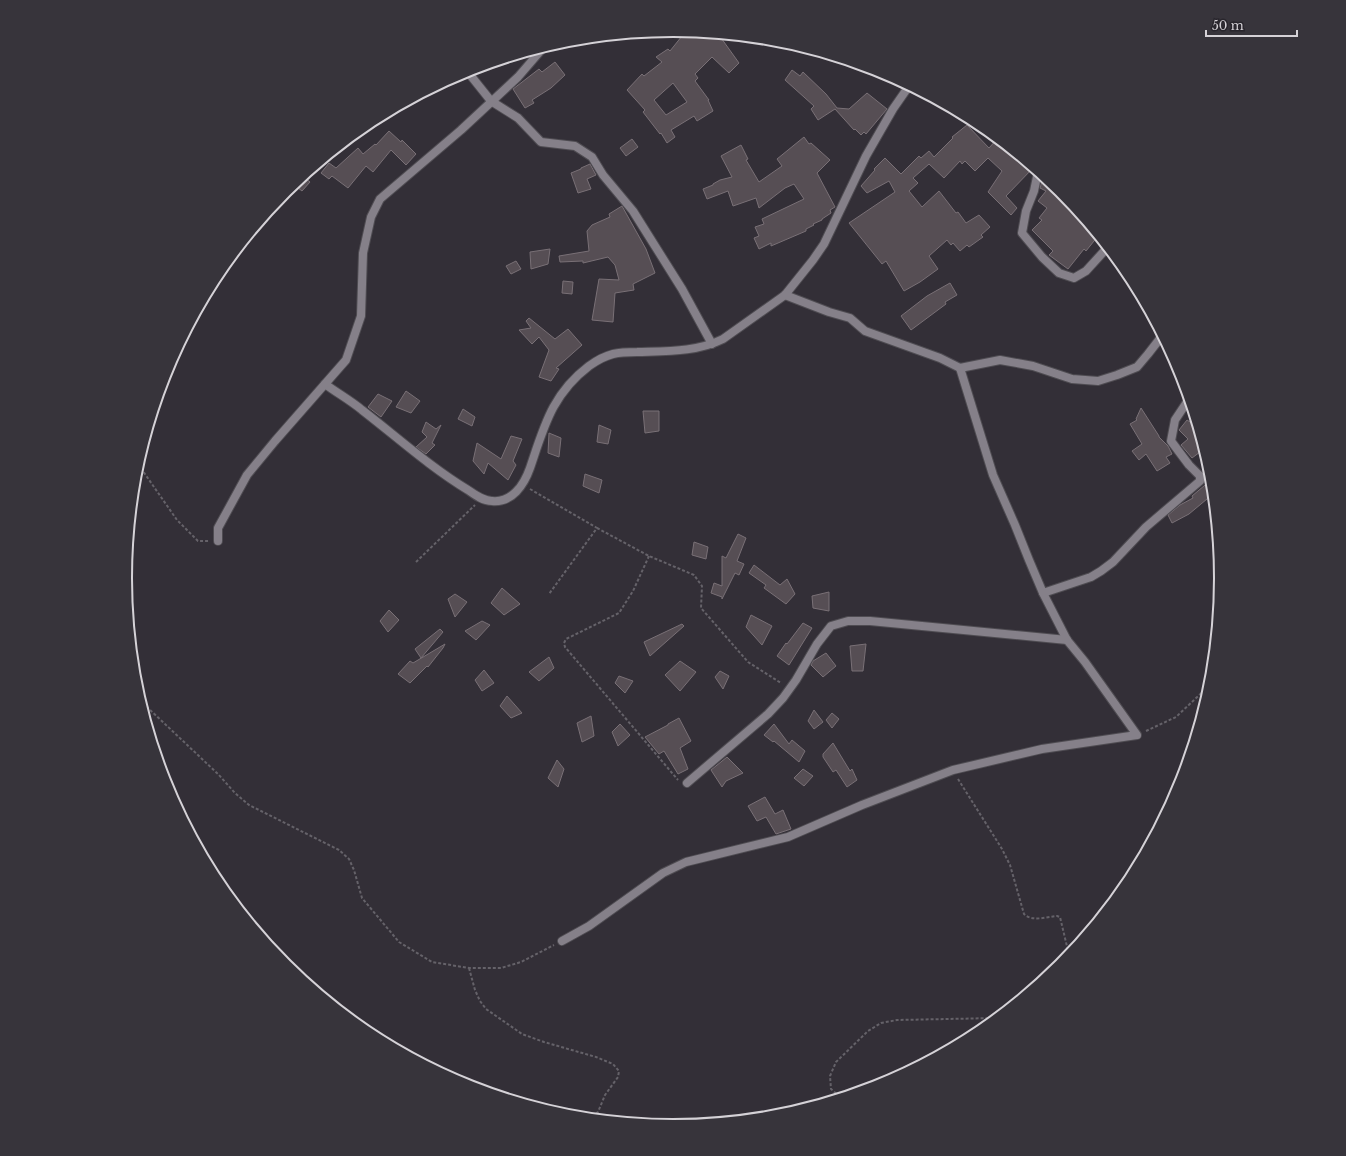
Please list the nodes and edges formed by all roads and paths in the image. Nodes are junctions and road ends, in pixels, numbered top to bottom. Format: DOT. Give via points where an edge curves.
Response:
graph roads {
  1 [pos="538,54"];
  2 [pos="471,76"];
  3 [pos="906,90"];
  4 [pos="491,102"];
  5 [pos="1037,177"];
  6 [pos="1104,252"];
  7 [pos="785,295"];
  8 [pos="1159,340"];
  9 [pos="712,344"];
  10 [pos="960,368"];
  11 [pos="325,384"];
  12 [pos="1185,404"];
  13 [pos="142,470"];
  14 [pos="522,484"];
  15 [pos="482,499"];
  16 [pos="598,528"];
  17 [pos="218,541"];
  18 [pos="649,556"];
  19 [pos="416,562"];
  20 [pos="1043,593"];
  21 [pos="549,594"];
  22 [pos="1067,640"];
  23 [pos="790,689"];
  24 [pos="1202,692"];
  25 [pos="147,707"];
  26 [pos="1137,735"];
  27 [pos="953,770"];
  28 [pos="687,783"];
  29 [pos="562,941"];
  30 [pos="1067,949"];
  31 [pos="469,968"];
  32 [pos="987,1018"];
  33 [pos="836,1094"];
  34 [pos="596,1113"];
  1 -- 4 [label="street"];
  2 -- 4 [label="street"];
  3 -- 7 [label="street" via="866,156 824,244"];
  4 -- 9 [label="street" via="518,118 541,142 575,146 592,157 603,175 633,211 682,289"];
  4 -- 11 [label="street" via="380,199 371,217 363,253 361,316 346,360"];
  5 -- 6 [label="street" via="1022,233 1042,257 1059,273 1074,278 1086,271"];
  7 -- 9 [label="street"];
  7 -- 10 [label="street" via="850,318 865,331 940,358"];
  8 -- 10 [label="street" via="1137,367 1098,381 1072,379 1033,366 1000,360"];
  9 -- 14 [label="street" via="687,350 614,353 589,366 571,381 555,403 546,421 526,480"];
  10 -- 20 [label="street" via="993,475"];
  11 -- 15 [label="street" via="360,408 433,467"];
  11 -- 17 [label="street" via="247,475 218,528"];
  12 -- 20 [label="street" via="1175,420 1171,441 1200,476 1200,481 1146,527 1102,571"];
  13 -- 17 [label="path" via="177,520 198,541"];
  14 -- 15 [label="street" via="504,501 492,502"];
  14 -- 16 [label="path"];
  15 -- 19 [label="path"];
  16 -- 18 [label="path"];
  16 -- 21 [label="path"];
  18 -- 23 [label="path" via="694,575 702,586 701,608 748,662"];
  18 -- 28 [label="path" via="633,591 619,613 566,639 564,643 676,778 682,783"];
  20 -- 22 [label="street"];
  22 -- 23 [label="street" via="848,621 831,626 816,644"];
  22 -- 26 [label="street"];
  23 -- 28 [label="street" via="768,714"];
  24 -- 26 [label="path" via="1176,717"];
  25 -- 31 [label="path" via="249,805 340,850 349,859 362,898 399,942 432,962"];
  26 -- 27 [label="street" via="1042,749"];
  27 -- 29 [label="street" via="788,837 686,862 663,873 589,926"];
  27 -- 30 [label="path" via="1010,865 1024,914 1028,918 1060,918"];
  29 -- 31 [label="path" via="521,962 501,968"];
  31 -- 34 [label="path" via="475,990 486,1009 522,1034 613,1064 619,1072 618,1077"];
  32 -- 33 [label="path" via="897,1020 881,1023 868,1031 836,1062 830,1076 831,1089"];
}
